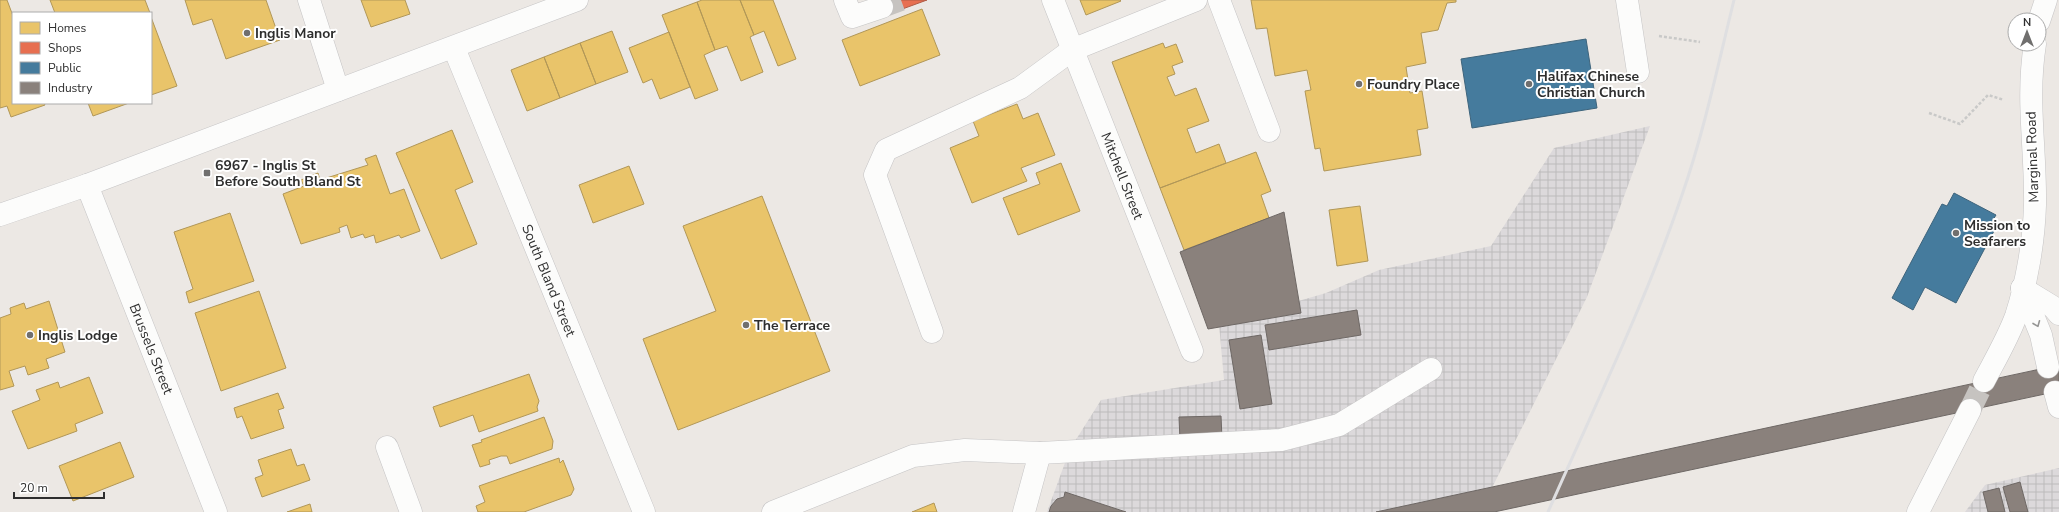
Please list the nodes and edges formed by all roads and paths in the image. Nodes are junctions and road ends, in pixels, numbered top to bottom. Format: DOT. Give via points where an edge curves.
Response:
graph roads {
  1 [pos="309,0"];
  2 [pos="577,0"];
  3 [pos="845,0"];
  4 [pos="1053,0"];
  5 [pos="1196,0"];
  6 [pos="1219,0"];
  7 [pos="1627,0"];
  8 [pos="2046,0"];
  9 [pos="882,7"];
  10 [pos="2042,12"];
  11 [pos="1632,32"];
  12 [pos="1700,42"];
  13 [pos="454,48"];
  14 [pos="1072,50"];
  15 [pos="2034,52"];
  16 [pos="1638,72"];
  17 [pos="338,90"];
  18 [pos="2030,107"];
  19 [pos="1929,113"];
  20 [pos="1269,131"];
  21 [pos="87,185"];
  22 [pos="0,215"];
  23 [pos="2022,288"];
  24 [pos="2059,314"];
  25 [pos="932,332"];
  26 [pos="1192,351"];
  27 [pos="2048,367"];
  28 [pos="1431,369"];
  29 [pos="1984,381"];
  30 [pos="1970,410"];
  31 [pos="387,448"];
  32 [pos="1040,453"];
  33 [pos="640,511"];
  34 [pos="216,512"];
  35 [pos="411,512"];
  36 [pos="773,512"];
  37 [pos="1024,512"];
  38 [pos="1918,512"];
  1 -- 17 [label="street"];
  2 -- 13 [label="street"];
  3 -- 9 [label="street" via="852,17"];
  4 -- 14 [label="street, Mitchell Street"];
  5 -- 14 [label="street"];
  6 -- 20 [label="street"];
  7 -- 11 [label="street"];
  8 -- 10 [label="street"];
  11 -- 12 [label="path"];
  11 -- 16 [label="street"];
  13 -- 17 [label="street"];
  13 -- 33 [label="street, South Bland Street"];
  14 -- 25 [label="street" via="1020,88 886,150 875,175"];
  14 -- 26 [label="street, Mitchell Street"];
  15 -- 18 [label="street, Marginal Road"];
  17 -- 21 [label="street"];
  18 -- 19 [label="path" via="1988,95 1960,124"];
  18 -- 23 [label="street, Marginal Road" via="2034,205 2032,246"];
  21 -- 22 [label="street"];
  21 -- 34 [label="street, Brussels Street"];
  23 -- 24 [label="street" via="2053,307"];
  23 -- 27 [label="street, one-way" via="2041,336"];
  23 -- 29 [label="street, Marginal Road" via="2016,315"];
  28 -- 32 [label="street" via="1339,425 1281,440"];
  30 -- 38 [label="street"];
  31 -- 35 [label="street"];
  32 -- 36 [label="street" via="965,450 913,456"];
  32 -- 37 [label="street"];
}
